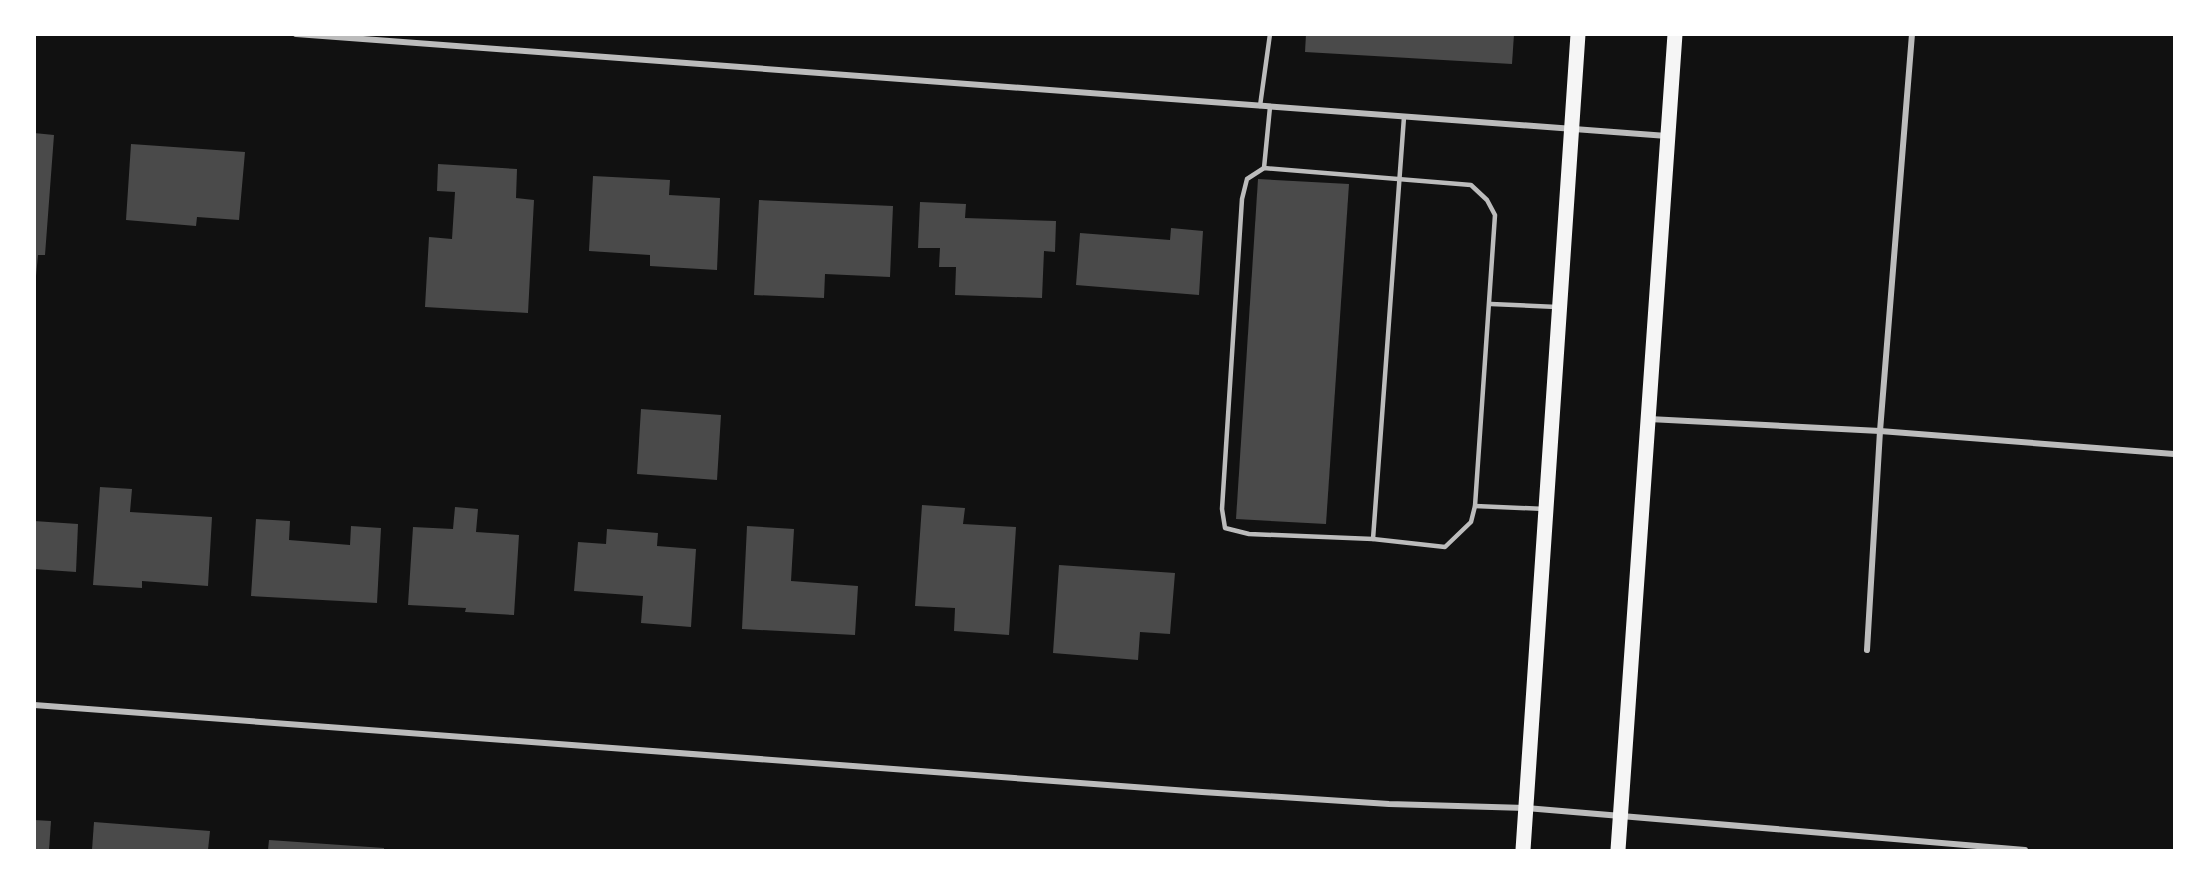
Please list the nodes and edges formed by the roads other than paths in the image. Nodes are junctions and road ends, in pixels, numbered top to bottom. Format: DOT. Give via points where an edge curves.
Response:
graph roads {
  1 [pos="296,34"];
  2 [pos="1270,34"];
  3 [pos="1578,34"];
  4 [pos="1675,34"];
  5 [pos="1912,34"];
  6 [pos="1260,107"];
  7 [pos="1270,107"];
  8 [pos="1404,117"];
  9 [pos="1571,128"];
  10 [pos="1668,136"];
  11 [pos="1264,168"];
  12 [pos="1398,177"];
  13 [pos="1491,304"];
  14 [pos="1559,307"];
  15 [pos="1649,419"];
  16 [pos="1880,432"];
  17 [pos="2175,454"];
  18 [pos="1476,506"];
  19 [pos="1546,509"];
  20 [pos="1373,539"];
  21 [pos="1867,650"];
  22 [pos="34,705"];
  23 [pos="1526,808"];
  24 [pos="1620,816"];
  25 [pos="1523,850"];
  26 [pos="1618,850"];
  27 [pos="2025,850"];
  1 -- 6 [label="street"];
  2 -- 6 [label="lane"];
  3 -- 9 [label="main road"];
  4 -- 10 [label="main road"];
  5 -- 16 [label="street"];
  6 -- 7 [label="street"];
  7 -- 8 [label="street"];
  7 -- 11 [label="lane"];
  8 -- 9 [label="street"];
  8 -- 12 [label="lane"];
  9 -- 10 [label="street"];
  9 -- 14 [label="main road"];
  10 -- 15 [label="main road"];
  11 -- 12 [label="lane"];
  11 -- 20 [label="lane" via="1247,178 1242,199 1222,509 1225,528 1249,534"];
  12 -- 13 [label="lane" via="1471,185 1487,200 1495,215"];
  12 -- 20 [label="lane"];
  13 -- 14 [label="lane"];
  13 -- 18 [label="lane"];
  14 -- 19 [label="main road"];
  15 -- 16 [label="street"];
  15 -- 24 [label="main road"];
  16 -- 17 [label="street"];
  16 -- 21 [label="street"];
  18 -- 19 [label="lane"];
  18 -- 20 [label="lane" via="1472,522 1445,547"];
  19 -- 23 [label="main road"];
  22 -- 23 [label="street" via="1202,792"];
  23 -- 24 [label="street"];
  23 -- 25 [label="main road"];
  24 -- 26 [label="main road"];
  24 -- 27 [label="street"];
}
